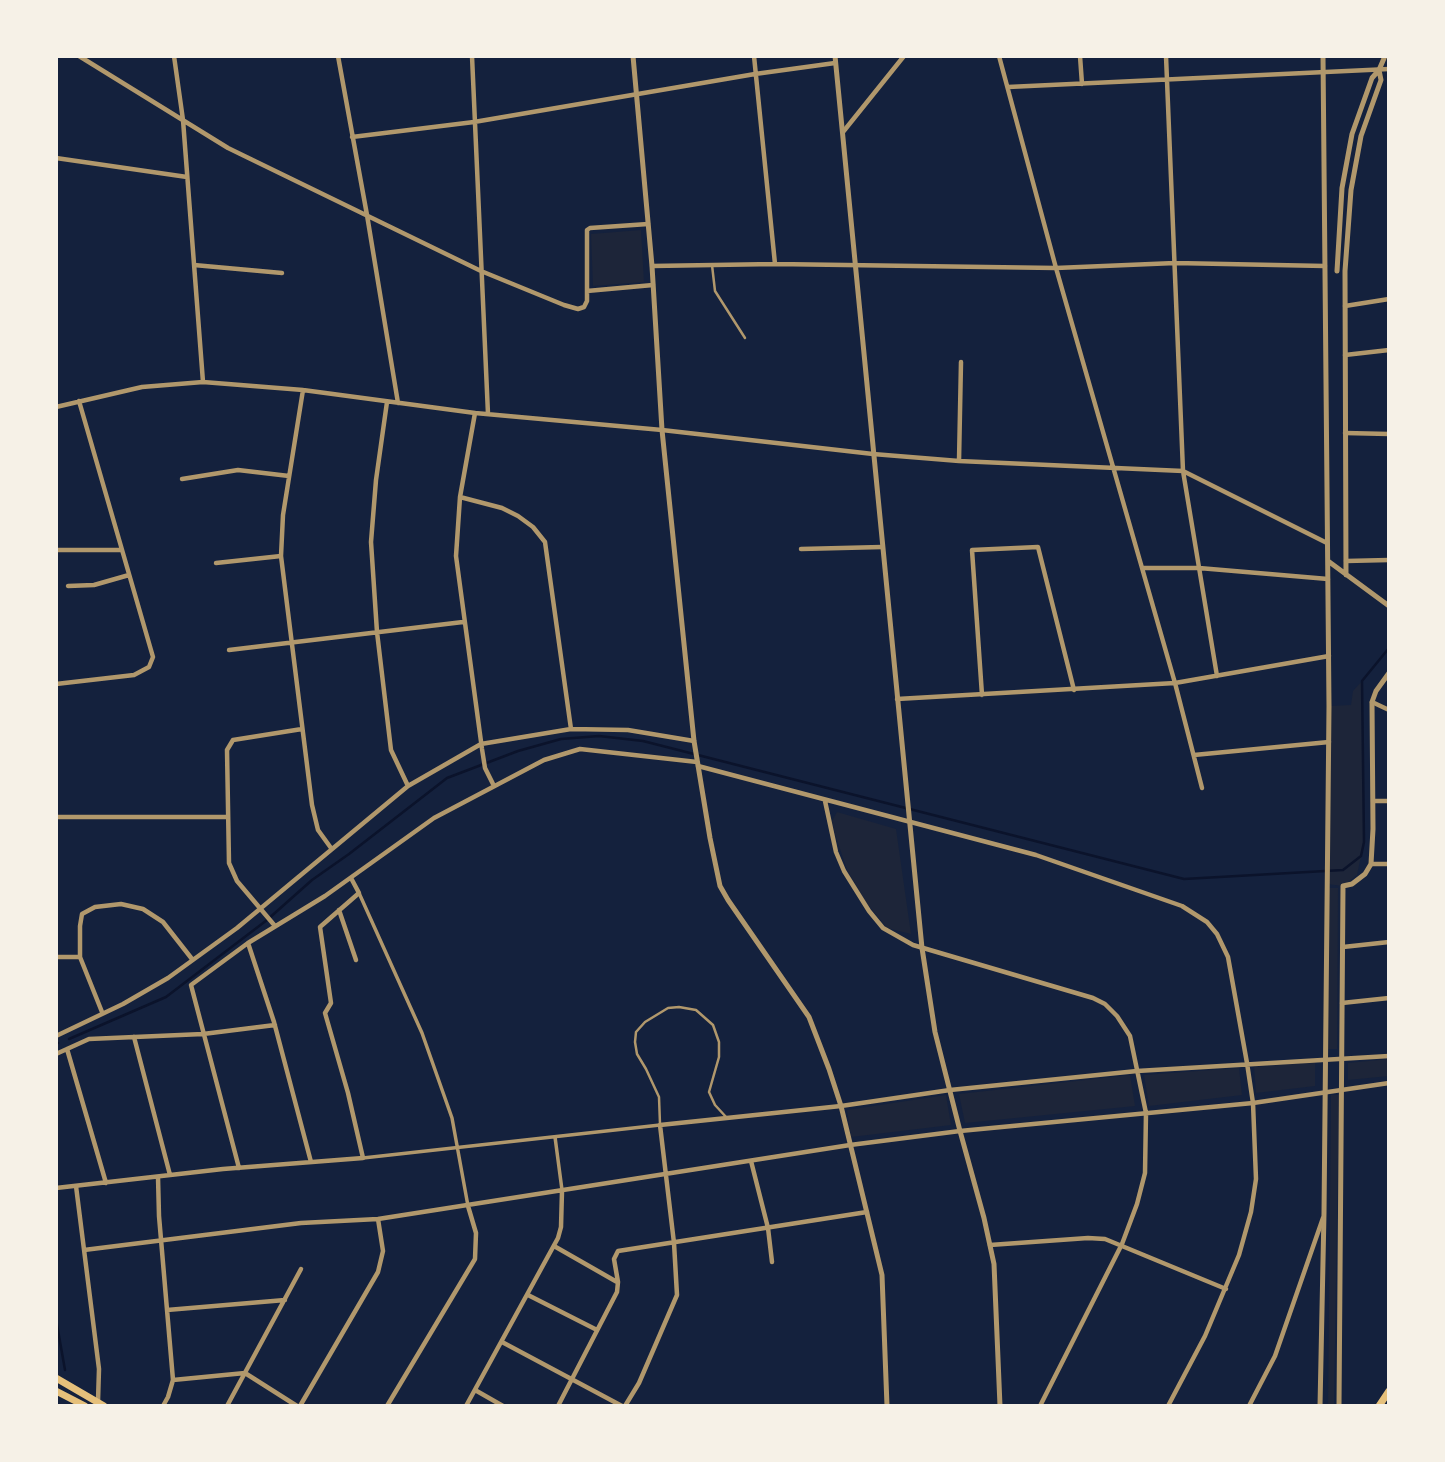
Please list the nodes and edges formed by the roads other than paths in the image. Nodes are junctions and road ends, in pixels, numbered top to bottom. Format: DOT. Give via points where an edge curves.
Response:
graph roads {
  1 [pos="79,56"];
  2 [pos="174,56"];
  3 [pos="338,56"];
  4 [pos="472,56"];
  5 [pos="633,56"];
  6 [pos="754,56"];
  7 [pos="904,56"];
  8 [pos="999,56"];
  9 [pos="1080,56"];
  10 [pos="1167,56"];
  11 [pos="1323,56"];
  12 [pos="1385,56"];
  13 [pos="835,60"];
  14 [pos="1379,69"];
  15 [pos="1389,69"];
  16 [pos="1323,72"];
  17 [pos="755,74"];
  18 [pos="1167,80"];
  19 [pos="1082,84"];
  20 [pos="1007,87"];
  21 [pos="636,95"];
  22 [pos="183,120"];
  23 [pos="474,122"];
  24 [pos="843,132"];
  25 [pos="352,137"];
  26 [pos="56,158"];
  27 [pos="187,177"];
  28 [pos="368,215"];
  29 [pos="648,224"];
  30 [pos="1175,263"];
  31 [pos="775,264"];
  32 [pos="194,265"];
  33 [pos="712,265"];
  34 [pos="857,265"];
  35 [pos="652,266"];
  36 [pos="1056,268"];
  37 [pos="1325,268"];
  38 [pos="481,271"];
  39 [pos="1336,271"];
  40 [pos="1345,271"];
  41 [pos="282,273"];
  42 [pos="653,285"];
  43 [pos="587,291"];
  44 [pos="1389,299"];
  45 [pos="1343,307"];
  46 [pos="745,338"];
  47 [pos="1389,350"];
  48 [pos="1344,355"];
  49 [pos="961,362"];
  50 [pos="203,382"];
  51 [pos="303,390"];
  52 [pos="79,401"];
  53 [pos="387,402"];
  54 [pos="398,403"];
  55 [pos="56,407"];
  56 [pos="475,413"];
  57 [pos="488,414"];
  58 [pos="663,430"];
  59 [pos="1345,433"];
  60 [pos="1389,434"];
  61 [pos="873,454"];
  62 [pos="959,461"];
  63 [pos="1115,467"];
  64 [pos="1183,471"];
  65 [pos="289,476"];
  66 [pos="182,479"];
  67 [pos="460,497"];
  68 [pos="1328,544"];
  69 [pos="882,547"];
  70 [pos="801,549"];
  71 [pos="56,550"];
  72 [pos="121,550"];
  73 [pos="281,556"];
  74 [pos="1389,560"];
  75 [pos="1328,561"];
  76 [pos="1346,561"];
  77 [pos="216,563"];
  78 [pos="1143,568"];
  79 [pos="1199,568"];
  80 [pos="129,575"];
  81 [pos="1346,575"];
  82 [pos="1328,579"];
  83 [pos="68,586"];
  84 [pos="1389,606"];
  85 [pos="463,622"];
  86 [pos="377,632"];
  87 [pos="291,642"];
  88 [pos="229,650"];
  89 [pos="1329,656"];
  90 [pos="1389,673"];
  91 [pos="1217,676"];
  92 [pos="1175,683"];
  93 [pos="56,684"];
  94 [pos="1074,690"];
  95 [pos="982,695"];
  96 [pos="897,699"];
  97 [pos="1372,702"];
  98 [pos="1389,710"];
  99 [pos="302,729"];
  100 [pos="571,729"];
  101 [pos="1329,741"];
  102 [pos="694,743"];
  103 [pos="482,747"];
  104 [pos="1194,755"];
  105 [pos="697,762"];
  106 [pos="493,784"];
  107 [pos="408,786"];
  108 [pos="1202,788"];
  109 [pos="825,801"];
  110 [pos="1373,801"];
  111 [pos="1389,801"];
  112 [pos="56,817"];
  113 [pos="227,817"];
  114 [pos="909,821"];
  115 [pos="331,848"];
  116 [pos="1371,864"];
  117 [pos="1389,864"];
  118 [pos="351,878"];
  119 [pos="1327,881"];
  120 [pos="1343,886"];
  121 [pos="359,893"];
  122 [pos="258,908"];
  123 [pos="339,910"];
  124 [pos="274,924"];
  125 [pos="1389,942"];
  126 [pos="248,943"];
  127 [pos="1343,947"];
  128 [pos="922,948"];
  129 [pos="56,957"];
  130 [pos="80,957"];
  131 [pos="192,959"];
  132 [pos="356,960"];
  133 [pos="1389,998"];
  134 [pos="1342,1003"];
  135 [pos="102,1012"];
  136 [pos="275,1026"];
  137 [pos="203,1034"];
  138 [pos="56,1036"];
  139 [pos="134,1037"];
  140 [pos="67,1049"];
  141 [pos="56,1054"];
  142 [pos="1389,1056"];
  143 [pos="1342,1060"];
  144 [pos="1326,1061"];
  145 [pos="1247,1063"];
  146 [pos="1137,1071"];
  147 [pos="1389,1083"];
  148 [pos="950,1090"];
  149 [pos="1342,1090"];
  150 [pos="1325,1092"];
  151 [pos="1253,1103"];
  152 [pos="841,1106"];
  153 [pos="1146,1113"];
  154 [pos="727,1118"];
  155 [pos="660,1125"];
  156 [pos="960,1131"];
  157 [pos="555,1137"];
  158 [pos="850,1145"];
  159 [pos="457,1149"];
  160 [pos="363,1158"];
  161 [pos="751,1161"];
  162 [pos="311,1162"];
  163 [pos="239,1168"];
  164 [pos="170,1175"];
  165 [pos="664,1175"];
  166 [pos="158,1177"];
  167 [pos="106,1183"];
  168 [pos="76,1186"];
  169 [pos="56,1188"];
  170 [pos="562,1191"];
  171 [pos="468,1206"];
  172 [pos="867,1212"];
  173 [pos="1324,1213"];
  174 [pos="378,1219"];
  175 [pos="768,1228"];
  176 [pos="162,1239"];
  177 [pos="674,1243"];
  178 [pos="1122,1244"];
  179 [pos="990,1245"];
  180 [pos="554,1246"];
  181 [pos="84,1250"];
  182 [pos="772,1262"];
  183 [pos="300,1269"];
  184 [pos="618,1282"];
  185 [pos="1226,1289"];
  186 [pos="528,1295"];
  187 [pos="285,1300"];
  188 [pos="167,1310"];
  189 [pos="597,1330"];
  190 [pos="502,1342"];
  191 [pos="245,1373"];
  192 [pos="56,1378"];
  193 [pos="572,1379"];
  194 [pos="173,1380"];
  195 [pos="475,1390"];
  196 [pos="56,1391"];
  197 [pos="1389,1391"];
  198 [pos="101,1404"];
  199 [pos="85,1406"];
  200 [pos="163,1406"];
  201 [pos="228,1406"];
  202 [pos="298,1406"];
  203 [pos="387,1406"];
  204 [pos="466,1406"];
  205 [pos="503,1406"];
  206 [pos="558,1406"];
  207 [pos="624,1406"];
  208 [pos="887,1406"];
  209 [pos="1000,1406"];
  210 [pos="1040,1406"];
  211 [pos="1168,1406"];
  212 [pos="1249,1406"];
  213 [pos="1320,1406"];
  214 [pos="1339,1406"];
  215 [pos="1379,1406"];
  1 -- 22 [label="street"];
  2 -- 22 [label="street"];
  3 -- 25 [label="street"];
  4 -- 23 [label="street"];
  5 -- 21 [label="street"];
  6 -- 17 [label="street"];
  7 -- 24 [label="street"];
  8 -- 20 [label="street"];
  9 -- 19 [label="street"];
  10 -- 18 [label="street"];
  11 -- 16 [label="street"];
  12 -- 14 [label="street"];
  13 -- 17 [label="street"];
  13 -- 24 [label="street"];
  14 -- 15 [label="street"];
  14 -- 16 [label="street"];
  14 -- 39 [label="street" via="1352,134 1342,188"];
  14 -- 40 [label="street" via="1381,79 1361,136 1351,190"];
  16 -- 18 [label="street"];
  16 -- 37 [label="street"];
  17 -- 21 [label="street"];
  17 -- 31 [label="street"];
  18 -- 19 [label="street"];
  18 -- 30 [label="street"];
  19 -- 20 [label="street"];
  20 -- 36 [label="street"];
  21 -- 23 [label="street"];
  21 -- 29 [label="street"];
  22 -- 27 [label="street"];
  22 -- 28 [label="street" via="228,148"];
  23 -- 25 [label="street"];
  23 -- 38 [label="street"];
  24 -- 34 [label="street"];
  25 -- 28 [label="street"];
  26 -- 27 [label="street"];
  27 -- 32 [label="street"];
  28 -- 38 [label="street"];
  28 -- 54 [label="street"];
  29 -- 35 [label="street"];
  29 -- 43 [label="street" via="587,230"];
  30 -- 36 [label="street"];
  30 -- 37 [label="street"];
  30 -- 64 [label="street"];
  31 -- 33 [label="street"];
  31 -- 34 [label="street"];
  32 -- 41 [label="street"];
  32 -- 50 [label="street"];
  33 -- 35 [label="street"];
  33 -- 46 [label="lane" via="715,291"];
  34 -- 36 [label="street"];
  34 -- 61 [label="street"];
  35 -- 42 [label="street"];
  36 -- 63 [label="street"];
  37 -- 39 [label="street"];
  37 -- 68 [label="street"];
  38 -- 43 [label="street" via="578,309 584,307"];
  38 -- 57 [label="street"];
  39 -- 40 [label="street"];
  40 -- 45 [label="street"];
  42 -- 43 [label="street"];
  42 -- 58 [label="street"];
  44 -- 45 [label="street"];
  45 -- 48 [label="street"];
  47 -- 48 [label="street"];
  48 -- 59 [label="street"];
  49 -- 62 [label="street"];
  50 -- 51 [label="street"];
  50 -- 52 [label="street" via="142,387"];
  51 -- 53 [label="street"];
  51 -- 65 [label="street"];
  52 -- 55 [label="street"];
  52 -- 72 [label="street"];
  53 -- 54 [label="street"];
  53 -- 86 [label="street" via="371,542"];
  54 -- 56 [label="street"];
  56 -- 57 [label="street"];
  56 -- 67 [label="street"];
  57 -- 58 [label="street"];
  58 -- 61 [label="street"];
  58 -- 102 [label="street"];
  59 -- 60 [label="street"];
  59 -- 76 [label="street"];
  61 -- 62 [label="street"];
  61 -- 69 [label="street"];
  62 -- 63 [label="street"];
  63 -- 64 [label="street"];
  63 -- 78 [label="street"];
  64 -- 68 [label="street"];
  64 -- 79 [label="street"];
  65 -- 66 [label="street" via="237,470"];
  65 -- 73 [label="street"];
  67 -- 85 [label="street" via="456,556"];
  67 -- 100 [label="street" via="518,516 545,542"];
  68 -- 75 [label="street"];
  69 -- 70 [label="street"];
  69 -- 96 [label="street"];
  71 -- 72 [label="street"];
  72 -- 80 [label="street"];
  73 -- 77 [label="street"];
  73 -- 87 [label="street"];
  74 -- 76 [label="street"];
  75 -- 81 [label="street"];
  75 -- 82 [label="street"];
  76 -- 81 [label="street"];
  78 -- 79 [label="street"];
  78 -- 92 [label="street"];
  79 -- 82 [label="street"];
  79 -- 91 [label="street"];
  80 -- 83 [label="street" via="94,586"];
  80 -- 93 [label="street" via="150,643 153,657 149,667 134,675"];
  81 -- 84 [label="street"];
  82 -- 89 [label="street"];
  85 -- 86 [label="street"];
  85 -- 103 [label="street"];
  86 -- 87 [label="street"];
  86 -- 107 [label="street" via="391,750"];
  87 -- 88 [label="street"];
  87 -- 99 [label="street"];
  89 -- 91 [label="street"];
  89 -- 101 [label="street"];
  90 -- 97 [label="street"];
  91 -- 92 [label="street"];
  92 -- 94 [label="street"];
  92 -- 104 [label="street"];
  94 -- 95 [label="street"];
  94 -- 95 [label="street" via="1038,547 972,550"];
  95 -- 96 [label="street"];
  96 -- 114 [label="street"];
  97 -- 98 [label="street"];
  97 -- 110 [label="street"];
  99 -- 113 [label="street" via="233,740 227,750"];
  99 -- 115 [label="street" via="318,830"];
  100 -- 102 [label="street" via="628,730"];
  100 -- 103 [label="street"];
  101 -- 104 [label="street"];
  101 -- 119 [label="street"];
  102 -- 105 [label="street"];
  103 -- 106 [label="street"];
  103 -- 107 [label="street"];
  104 -- 108 [label="street"];
  105 -- 106 [label="street" via="580,749"];
  105 -- 109 [label="street"];
  105 -- 152 [label="street" via="720,886 809,1017"];
  106 -- 118 [label="street" via="434,818"];
  107 -- 115 [label="street"];
  109 -- 114 [label="street"];
  109 -- 128 [label="street" via="836,852 869,911 883,928"];
  110 -- 111 [label="street"];
  110 -- 116 [label="street"];
  112 -- 113 [label="street"];
  113 -- 122 [label="street" via="229,863"];
  114 -- 128 [label="street"];
  114 -- 145 [label="street" via="1036,855 1182,905 1199,916 1217,934 1228,957"];
  115 -- 122 [label="street"];
  116 -- 117 [label="street"];
  116 -- 120 [label="street" via="1365,874"];
  118 -- 121 [label="street"];
  118 -- 124 [label="street"];
  119 -- 120 [label="street"];
  119 -- 144 [label="street"];
  120 -- 127 [label="street"];
  121 -- 123 [label="street"];
  121 -- 159 [label="street" via="422,1033 452,1118"];
  122 -- 124 [label="street"];
  122 -- 131 [label="street"];
  123 -- 132 [label="street"];
  123 -- 160 [label="street" via="320,927 331,1003 325,1013"];
  124 -- 126 [label="street"];
  125 -- 127 [label="street"];
  126 -- 136 [label="street"];
  126 -- 137 [label="street" via="191,985"];
  127 -- 134 [label="street"];
  128 -- 146 [label="street" via="1105,1004 1130,1036"];
  128 -- 148 [label="street"];
  129 -- 130 [label="street"];
  130 -- 131 [label="street" via="82,914 95,907 121,904 143,909 163,922"];
  130 -- 135 [label="street"];
  131 -- 135 [label="street" via="168,978"];
  133 -- 134 [label="street"];
  134 -- 143 [label="street"];
  135 -- 138 [label="street"];
  136 -- 137 [label="street"];
  136 -- 162 [label="street"];
  137 -- 139 [label="street"];
  137 -- 163 [label="street"];
  139 -- 140 [label="street" via="89,1039"];
  139 -- 164 [label="street"];
  140 -- 141 [label="street"];
  140 -- 167 [label="street"];
  142 -- 143 [label="street"];
  143 -- 144 [label="street"];
  143 -- 149 [label="street"];
  144 -- 145 [label="street"];
  144 -- 150 [label="street"];
  145 -- 146 [label="street"];
  145 -- 151 [label="street"];
  146 -- 148 [label="street"];
  146 -- 153 [label="street"];
  147 -- 149 [label="street"];
  148 -- 152 [label="street"];
  148 -- 156 [label="street"];
  149 -- 150 [label="street"];
  149 -- 214 [label="street"];
  150 -- 151 [label="street"];
  150 -- 173 [label="street"];
  151 -- 153 [label="street"];
  151 -- 185 [label="street" via="1254,1196"];
  152 -- 154 [label="street"];
  152 -- 158 [label="street"];
  153 -- 156 [label="street"];
  153 -- 178 [label="street" via="1145,1173"];
  154 -- 155 [label="street"];
  154 -- 155 [label="lane" via="709,1092 719,1057 713,1025 696,1010 668,1008 645,1022 636,1032 635,1042 659,1097"];
  155 -- 157 [label="street"];
  155 -- 165 [label="street"];
  156 -- 158 [label="street"];
  156 -- 179 [label="street"];
  157 -- 159 [label="street"];
  157 -- 170 [label="street"];
  158 -- 161 [label="street"];
  158 -- 172 [label="street"];
  159 -- 160 [label="street"];
  159 -- 171 [label="street"];
  160 -- 162 [label="street"];
  161 -- 165 [label="street"];
  161 -- 175 [label="street"];
  162 -- 163 [label="street"];
  163 -- 164 [label="street"];
  164 -- 166 [label="street"];
  165 -- 170 [label="street"];
  165 -- 177 [label="street"];
  166 -- 167 [label="street"];
  166 -- 176 [label="street"];
  167 -- 168 [label="street"];
  168 -- 169 [label="street"];
  168 -- 181 [label="street"];
  170 -- 171 [label="street"];
  170 -- 180 [label="street" via="561,1227"];
  171 -- 174 [label="street"];
  171 -- 203 [label="street" via="475,1259"];
  172 -- 175 [label="street"];
  172 -- 208 [label="street" via="882,1275"];
  173 -- 212 [label="street" via="1275,1356"];
  173 -- 213 [label="street"];
  174 -- 176 [label="street"];
  174 -- 202 [label="street" via="383,1251 378,1272"];
  175 -- 177 [label="street"];
  175 -- 182 [label="street"];
  176 -- 181 [label="street"];
  176 -- 188 [label="street"];
  177 -- 184 [label="street" via="618,1251 614,1259"];
  177 -- 207 [label="street" via="677,1295 639,1383"];
  178 -- 179 [label="street" via="1088,1238"];
  178 -- 185 [label="street"];
  178 -- 210 [label="street"];
  179 -- 209 [label="street"];
  180 -- 184 [label="street"];
  180 -- 186 [label="street"];
  181 -- 198 [label="street"];
  183 -- 187 [label="street"];
  184 -- 189 [label="street"];
  185 -- 211 [label="street"];
  186 -- 189 [label="street"];
  186 -- 190 [label="street"];
  187 -- 188 [label="street"];
  187 -- 191 [label="street"];
  188 -- 194 [label="street"];
  189 -- 193 [label="street"];
  190 -- 193 [label="street"];
  190 -- 195 [label="street"];
  191 -- 194 [label="street"];
  191 -- 201 [label="street"];
  191 -- 202 [label="street"];
  192 -- 198 [label="highway"];
  193 -- 206 [label="street"];
  193 -- 207 [label="street"];
  194 -- 200 [label="street"];
  195 -- 204 [label="street"];
  195 -- 205 [label="street"];
  196 -- 199 [label="highway"];
  197 -- 215 [label="highway"];
}
